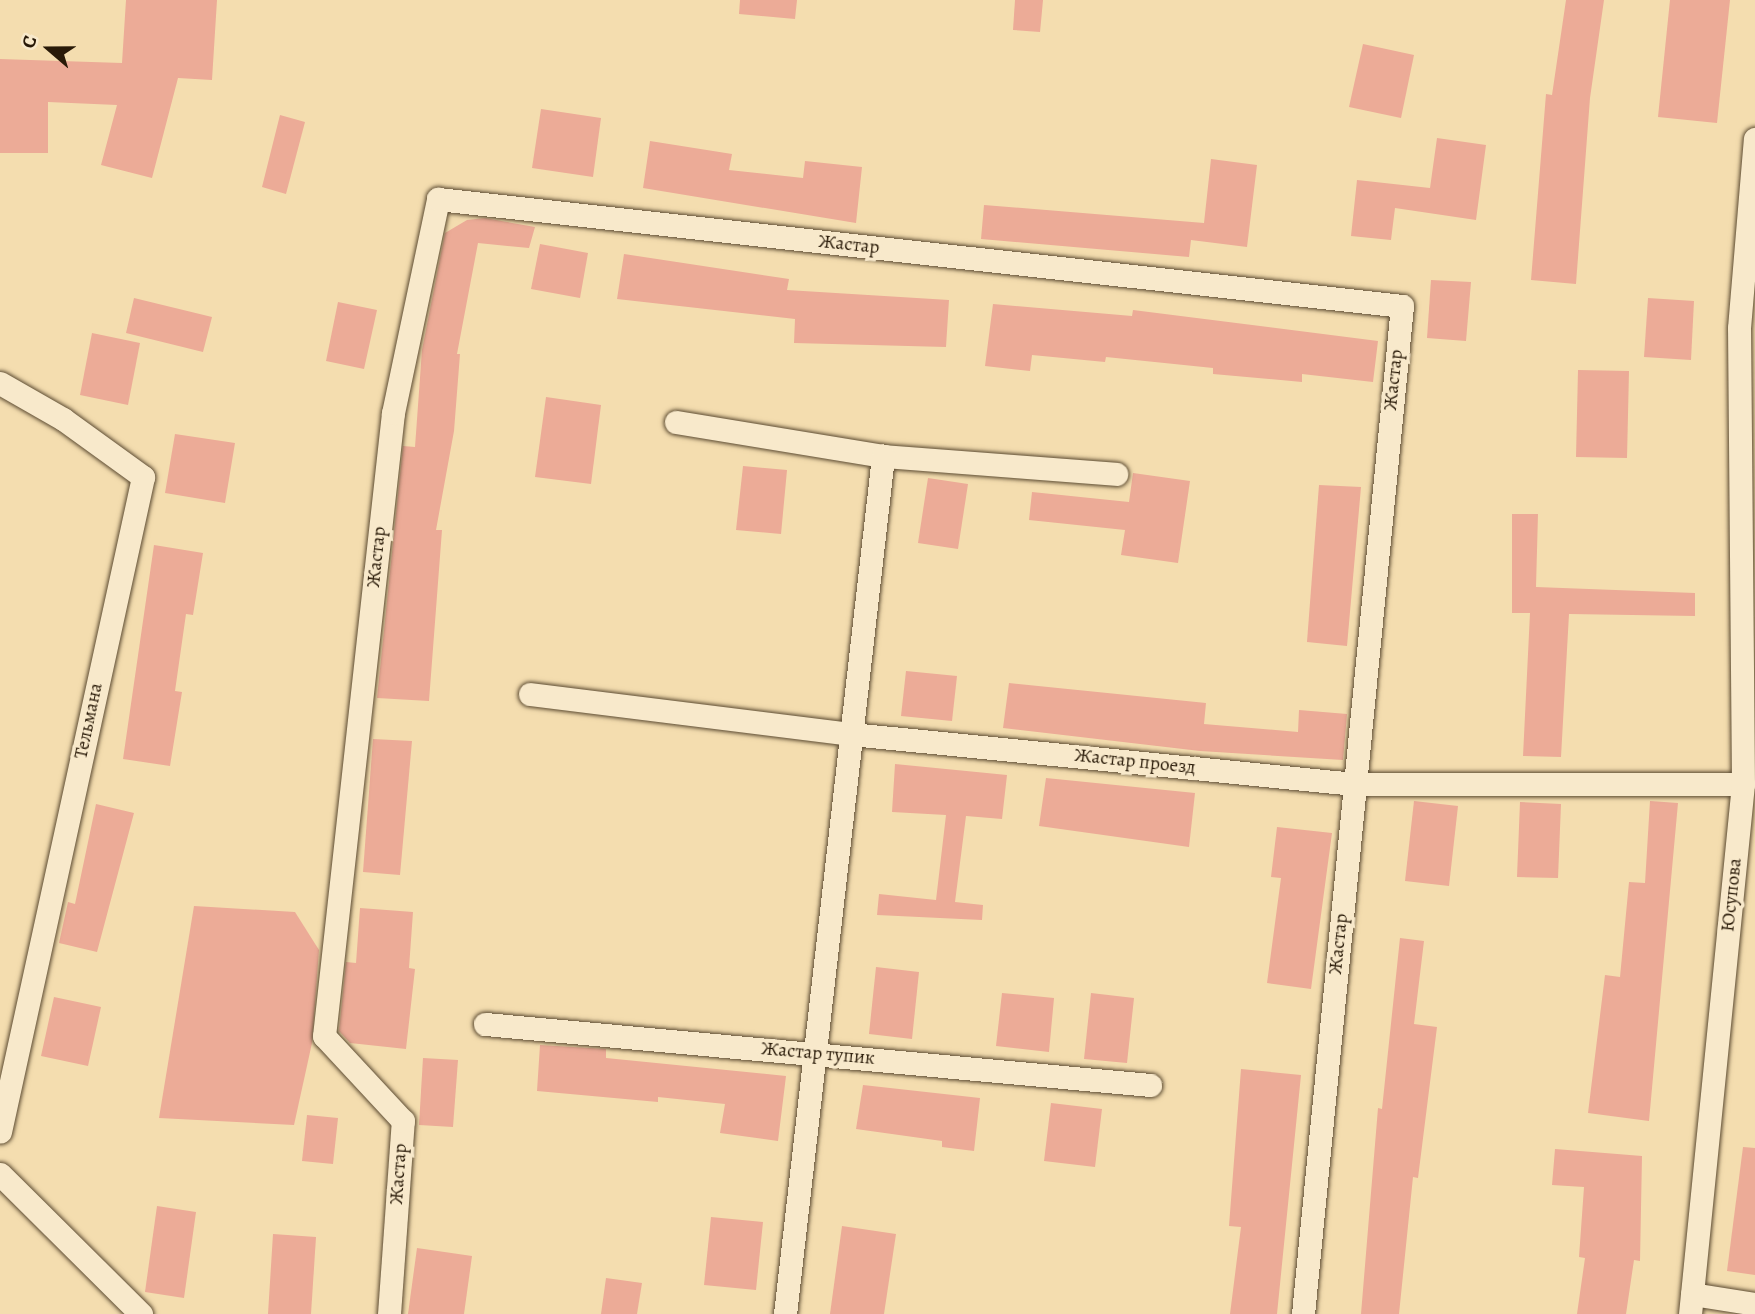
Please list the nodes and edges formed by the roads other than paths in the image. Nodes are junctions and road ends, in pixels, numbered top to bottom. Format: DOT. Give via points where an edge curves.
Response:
graph roads {
  1 [pos="1755,139"];
  2 [pos="0,383"];
  3 [pos="676,422"];
  4 [pos="883,456"];
  5 [pos="1116,474"];
  6 [pos="530,694"];
  7 [pos="851,734"];
  8 [pos="1354,784"];
  9 [pos="1743,784"];
  10 [pos="485,1024"];
  11 [pos="815,1053"];
  12 [pos="1150,1085"];
  13 [pos="0,1132"];
  14 [pos="0,1174"];
  15 [pos="1691,1304"];
  16 [pos="1755,1304"];
  17 [pos="141,1314"];
  18 [pos="389,1314"];
  19 [pos="786,1314"];
  20 [pos="1303,1314"];
  1 -- 9 [label="street, Юсупова" via="1739,328"];
  2 -- 13 [label="street, Тельмана" via="63,419 143,477"];
  3 -- 4 [label="street"];
  4 -- 5 [label="street"];
  4 -- 7 [label="street"];
  6 -- 7 [label="street, Жастар проезд"];
  7 -- 8 [label="street, Жастар проезд"];
  7 -- 11 [label="street"];
  8 -- 9 [label="street, Жастар проезд"];
  8 -- 18 [label="street, Жастар" via="1402,306 438,199 393,412 324,1036 403,1121"];
  8 -- 20 [label="street, Жастар"];
  9 -- 15 [label="street, Юсупова"];
  10 -- 11 [label="street, Жастар тупик"];
  11 -- 12 [label="street, Жастар тупик"];
  11 -- 19 [label="street"];
  14 -- 17 [label="street"];
  15 -- 16 [label="street"];
}
